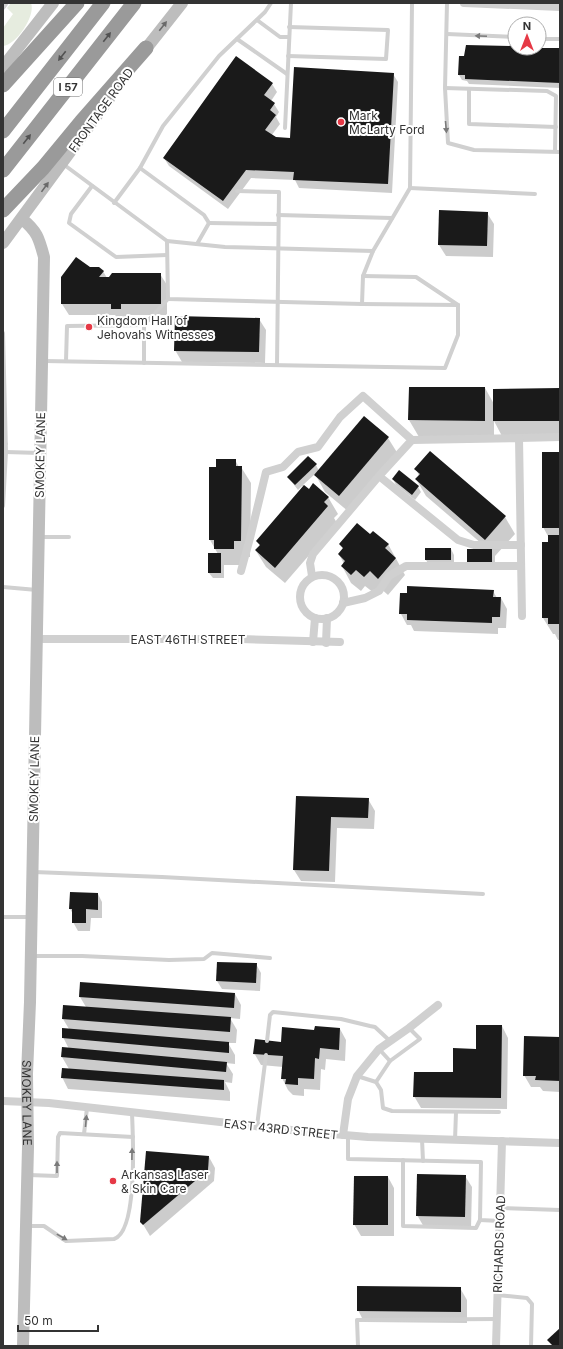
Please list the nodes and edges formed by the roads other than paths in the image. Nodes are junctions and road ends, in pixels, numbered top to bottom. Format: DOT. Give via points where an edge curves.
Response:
graph roads {
  1 [pos="5,3"];
  2 [pos="77,3"];
  3 [pos="103,3"];
  4 [pos="134,3"];
  5 [pos="182,3"];
  6 [pos="271,3"];
  7 [pos="291,3"];
  8 [pos="412,3"];
  9 [pos="447,3"];
  10 [pos="464,3"];
  11 [pos="50,4"];
  12 [pos="560,7"];
  13 [pos="3,8"];
  14 [pos="257,20"];
  15 [pos="290,27"];
  16 [pos="447,34"];
  17 [pos="289,37"];
  18 [pos="507,38"];
  19 [pos="237,39"];
  20 [pos="547,39"];
  21 [pos="560,39"];
  22 [pos="146,48"];
  23 [pos="288,56"];
  24 [pos="4,63"];
  25 [pos="287,74"];
  26 [pos="3,85"];
  27 [pos="445,88"];
  28 [pos="469,90"];
  29 [pos="556,127"];
  30 [pos="284,128"];
  31 [pos="3,131"];
  32 [pos="558,152"];
  33 [pos="62,163"];
  34 [pos="140,168"];
  35 [pos="3,170"];
  36 [pos="92,186"];
  37 [pos="410,188"];
  38 [pos="237,191"];
  39 [pos="535,194"];
  40 [pos="114,203"];
  41 [pos="3,210"];
  42 [pos="278,216"];
  43 [pos="392,218"];
  44 [pos="22,219"];
  45 [pos="209,223"];
  46 [pos="278,224"];
  47 [pos="167,241"];
  48 [pos="3,243"];
  49 [pos="197,244"];
  50 [pos="278,248"];
  51 [pos="373,251"];
  52 [pos="167,255"];
  53 [pos="363,276"];
  54 [pos="168,299"];
  55 [pos="278,302"];
  56 [pos="362,304"];
  57 [pos="458,305"];
  58 [pos="144,325"];
  59 [pos="3,333"];
  60 [pos="42,361"];
  61 [pos="66,361"];
  62 [pos="144,363"];
  63 [pos="277,365"];
  64 [pos="560,437"];
  65 [pos="519,438"];
  66 [pos="412,440"];
  67 [pos="6,452"];
  68 [pos="40,453"];
  69 [pos="379,476"];
  70 [pos="3,506"];
  71 [pos="39,537"];
  72 [pos="69,537"];
  73 [pos="521,545"];
  74 [pos="521,566"];
  75 [pos="241,572"];
  76 [pos="312,576"];
  77 [pos="3,588"];
  78 [pos="37,590"];
  79 [pos="343,603"];
  80 [pos="522,616"];
  81 [pos="314,618"];
  82 [pos="327,618"];
  83 [pos="36,639"];
  84 [pos="313,642"];
  85 [pos="340,642"];
  86 [pos="326,643"];
  87 [pos="32,872"];
  88 [pos="483,894"];
  89 [pos="3,917"];
  90 [pos="31,917"];
  91 [pos="30,956"];
  92 [pos="270,958"];
  93 [pos="438,1005"];
  94 [pos="409,1028"];
  95 [pos="267,1040"];
  96 [pos="390,1042"];
  97 [pos="379,1049"];
  98 [pos="266,1055"];
  99 [pos="390,1061"];
  100 [pos="357,1076"];
  101 [pos="376,1082"];
  102 [pos="3,1101"];
  103 [pos="27,1102"];
  104 [pos="87,1108"];
  105 [pos="456,1112"];
  106 [pos="499,1112"];
  107 [pos="132,1113"];
  108 [pos="257,1127"];
  109 [pos="84,1134"];
  110 [pos="346,1135"];
  111 [pos="133,1137"];
  112 [pos="422,1139"];
  113 [pos="455,1140"];
  114 [pos="502,1141"];
  115 [pos="560,1143"];
  116 [pos="403,1160"];
  117 [pos="423,1161"];
  118 [pos="27,1175"];
  119 [pos="500,1208"];
  120 [pos="560,1210"];
  121 [pos="480,1220"];
  122 [pos="500,1221"];
  123 [pos="26,1226"];
  124 [pos="497,1295"];
  125 [pos="497,1319"];
  126 [pos="22,1346"];
  127 [pos="358,1346"];
  128 [pos="496,1346"];
  129 [pos="531,1346"];
  1 -- 13 [label="lane"];
  2 -- 26 [label="highway"];
  3 -- 31 [label="highway, I 57, one-way"];
  35 -- 4 [label="highway, I 57, one-way"];
  22 -- 5 [label="street, FRONTAGE ROAD, one-way"];
  6 -- 14 [label="lane"];
  7 -- 15 [label="lane"];
  8 -- 37 [label="lane"];
  9 -- 16 [label="lane"];
  10 -- 12 [label="street"];
  11 -- 24 [label="street"];
  14 -- 17 [label="lane" via="280,38"];
  14 -- 19 [label="lane"];
  15 -- 17 [label="lane"];
  15 -- 23 [label="lane" via="388,30 386,59"];
  18 -- 16 [label="lane, one-way"];
  16 -- 27 [label="lane"];
  17 -- 23 [label="lane"];
  19 -- 25 [label="lane"];
  19 -- 34 [label="lane" via="219,56 163,126"];
  20 -- 21 [label="lane"];
  22 -- 33 [label="street, FRONTAGE ROAD"];
  22 -- 41 [label="highway" via="43,168"];
  23 -- 25 [label="lane"];
  25 -- 30 [label="lane"];
  27 -- 28 [label="lane"];
  27 -- 32 [label="lane, one-way" via="448,143 474,150"];
  28 -- 29 [label="lane" via="548,91 556,96"];
  28 -- 29 [label="lane" via="469,124"];
  29 -- 32 [label="lane"];
  33 -- 36 [label="lane"];
  44 -- 33 [label="street, FRONTAGE ROAD, one-way"];
  34 -- 40 [label="lane"];
  34 -- 45 [label="lane" via="204,215"];
  36 -- 40 [label="lane"];
  36 -- 52 [label="lane" via="71,214 69,223 116,258"];
  37 -- 39 [label="lane"];
  37 -- 43 [label="lane"];
  38 -- 42 [label="lane" via="279,192"];
  40 -- 47 [label="lane"];
  42 -- 43 [label="lane"];
  42 -- 46 [label="lane"];
  43 -- 51 [label="lane"];
  44 -- 48 [label="street, FRONTAGE ROAD"];
  44 -- 60 [label="street, SMOKEY LANE" via="37,234 44,257"];
  45 -- 46 [label="lane"];
  45 -- 49 [label="lane"];
  46 -- 50 [label="lane"];
  47 -- 49 [label="lane"];
  47 -- 52 [label="lane"];
  49 -- 50 [label="lane"];
  50 -- 51 [label="lane"];
  50 -- 55 [label="lane"];
  51 -- 53 [label="lane"];
  52 -- 54 [label="lane"];
  53 -- 56 [label="lane"];
  53 -- 57 [label="lane" via="416,277"];
  54 -- 55 [label="lane"];
  54 -- 58 [label="lane"];
  55 -- 56 [label="lane"];
  55 -- 63 [label="lane"];
  56 -- 57 [label="lane"];
  57 -- 63 [label="lane" via="458,335 445,368"];
  58 -- 61 [label="lane" via="67,326"];
  58 -- 62 [label="lane"];
  59 -- 67 [label="lane"];
  60 -- 61 [label="lane"];
  60 -- 68 [label="street, SMOKEY LANE"];
  61 -- 62 [label="lane"];
  62 -- 63 [label="lane"];
  64 -- 65 [label="street"];
  65 -- 66 [label="street"];
  65 -- 73 [label="street"];
  66 -- 69 [label="street"];
  66 -- 75 [label="street" via="363,396 340,418 318,447 298,452 283,466 266,472"];
  67 -- 68 [label="lane"];
  67 -- 70 [label="lane"];
  68 -- 71 [label="street, SMOKEY LANE"];
  69 -- 73 [label="street" via="458,540 474,545"];
  69 -- 76 [label="street" via="313,554 310,563"];
  71 -- 72 [label="lane"];
  71 -- 78 [label="street, SMOKEY LANE"];
  73 -- 74 [label="street"];
  74 -- 79 [label="street" via="406,566 390,576 379,591 365,598"];
  74 -- 80 [label="street"];
  76 -- 79 [label="street" via="319,574 333,577 342,588"];
  76 -- 81 [label="street" via="301,587 299,594 303,609"];
  77 -- 78 [label="lane"];
  78 -- 83 [label="street, SMOKEY LANE"];
  79 -- 82 [label="street" via="338,612"];
  81 -- 82 [label="street"];
  81 -- 84 [label="street"];
  82 -- 86 [label="street"];
  83 -- 84 [label="street, EAST 46TH STREET" via="242,639"];
  83 -- 87 [label="street, SMOKEY LANE"];
  84 -- 86 [label="street, EAST 46TH STREET"];
  85 -- 86 [label="street, EAST 46TH STREET"];
  87 -- 88 [label="lane"];
  87 -- 90 [label="street, SMOKEY LANE"];
  89 -- 90 [label="lane"];
  90 -- 91 [label="street, SMOKEY LANE"];
  91 -- 92 [label="lane" via="169,960 204,959 212,953"];
  91 -- 103 [label="street, SMOKEY LANE"];
  93 -- 94 [label="street"];
  94 -- 96 [label="street"];
  94 -- 99 [label="lane" via="420,1039"];
  95 -- 96 [label="lane" via="270,1015 273,1012 341,1019 375,1027"];
  96 -- 97 [label="street"];
  97 -- 99 [label="lane"];
  97 -- 100 [label="street"];
  98 -- 108 [label="lane"];
  99 -- 101 [label="lane"];
  100 -- 101 [label="lane"];
  100 -- 110 [label="street" via="348,1099"];
  101 -- 105 [label="lane" via="381,1090 383,1108 392,1111"];
  102 -- 103 [label="street, EAST 43RD STREET"];
  103 -- 104 [label="street, EAST 43RD STREET"];
  103 -- 118 [label="street, SMOKEY LANE"];
  104 -- 107 [label="street, EAST 43RD STREET"];
  109 -- 104 [label="lane, one-way"];
  105 -- 106 [label="lane"];
  105 -- 113 [label="lane"];
  107 -- 108 [label="street, EAST 43RD STREET"];
  107 -- 111 [label="lane"];
  108 -- 110 [label="street, EAST 43RD STREET"];
  109 -- 111 [label="lane"];
  118 -- 109 [label="lane, one-way" via="57,1176 59,1134"];
  110 -- 112 [label="street, EAST 43RD STREET"];
  110 -- 116 [label="lane" via="348,1159"];
  123 -- 111 [label="lane, one-way" via="44,1226 66,1241 118,1238 125,1227 131,1200"];
  112 -- 113 [label="street, EAST 43RD STREET"];
  112 -- 117 [label="lane"];
  113 -- 114 [label="street, EAST 43RD STREET"];
  114 -- 115 [label="street, EAST 43RD STREET"];
  114 -- 119 [label="street, RICHARDS ROAD"];
  116 -- 117 [label="lane"];
  116 -- 121 [label="lane" via="403,1226 476,1228"];
  117 -- 121 [label="lane" via="481,1162"];
  118 -- 123 [label="street, SMOKEY LANE"];
  119 -- 120 [label="lane"];
  119 -- 122 [label="street, RICHARDS ROAD"];
  121 -- 122 [label="lane"];
  122 -- 124 [label="street, RICHARDS ROAD"];
  123 -- 126 [label="street, SMOKEY LANE"];
  124 -- 125 [label="street, RICHARDS ROAD"];
  124 -- 129 [label="lane" via="530,1300"];
  125 -- 127 [label="lane" via="357,1320"];
  125 -- 128 [label="street, RICHARDS ROAD"];
}
